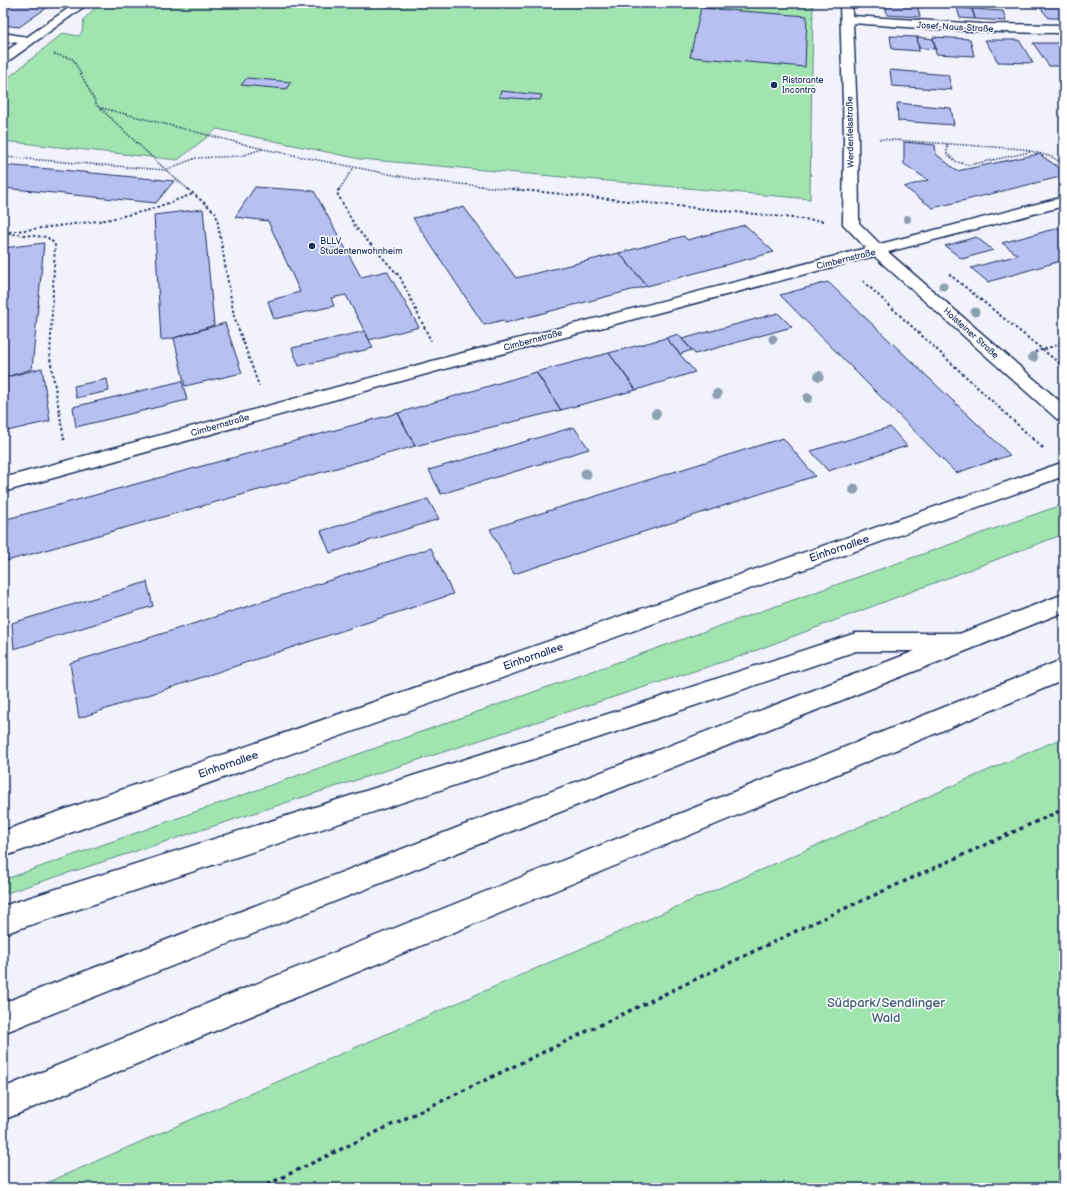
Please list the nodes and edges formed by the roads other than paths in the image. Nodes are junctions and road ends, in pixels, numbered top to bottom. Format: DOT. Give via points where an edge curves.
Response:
graph roads {
  1 [pos="83,3"];
  2 [pos="846,3"];
  3 [pos="847,19"];
  4 [pos="1064,29"];
  5 [pos="3,38"];
  6 [pos="26,44"];
  7 [pos="3,59"];
  8 [pos="1064,201"];
  9 [pos="878,251"];
  10 [pos="1064,415"];
  11 [pos="1064,469"];
  12 [pos="3,485"];
  13 [pos="1064,603"];
  14 [pos="967,642"];
  15 [pos="1064,669"];
  16 [pos="3,844"];
  17 [pos="3,920"];
  18 [pos="3,1018"];
  19 [pos="3,1104"];
  1 -- 6 [label="main road"];
  2 -- 3 [label="main road, Werdenfelsstraße"];
  3 -- 4 [label="main road, Josef-Naus-Straße" via="934,26"];
  3 -- 9 [label="main road, Werdenfelsstraße" via="851,224"];
  5 -- 6 [label="main road"];
  6 -- 7 [label="main road"];
  8 -- 9 [label="main road, Cimbernstraße"];
  9 -- 10 [label="main road, Holsteiner Straße"];
  9 -- 12 [label="main road, Cimbernstraße" via="442,364"];
  11 -- 16 [label="main road, Einhornallee"];
  13 -- 14 [label="main road"];
  14 -- 17 [label="main road" via="856,642"];
  14 -- 18 [label="main road"];
  15 -- 19 [label="main road"];
}
